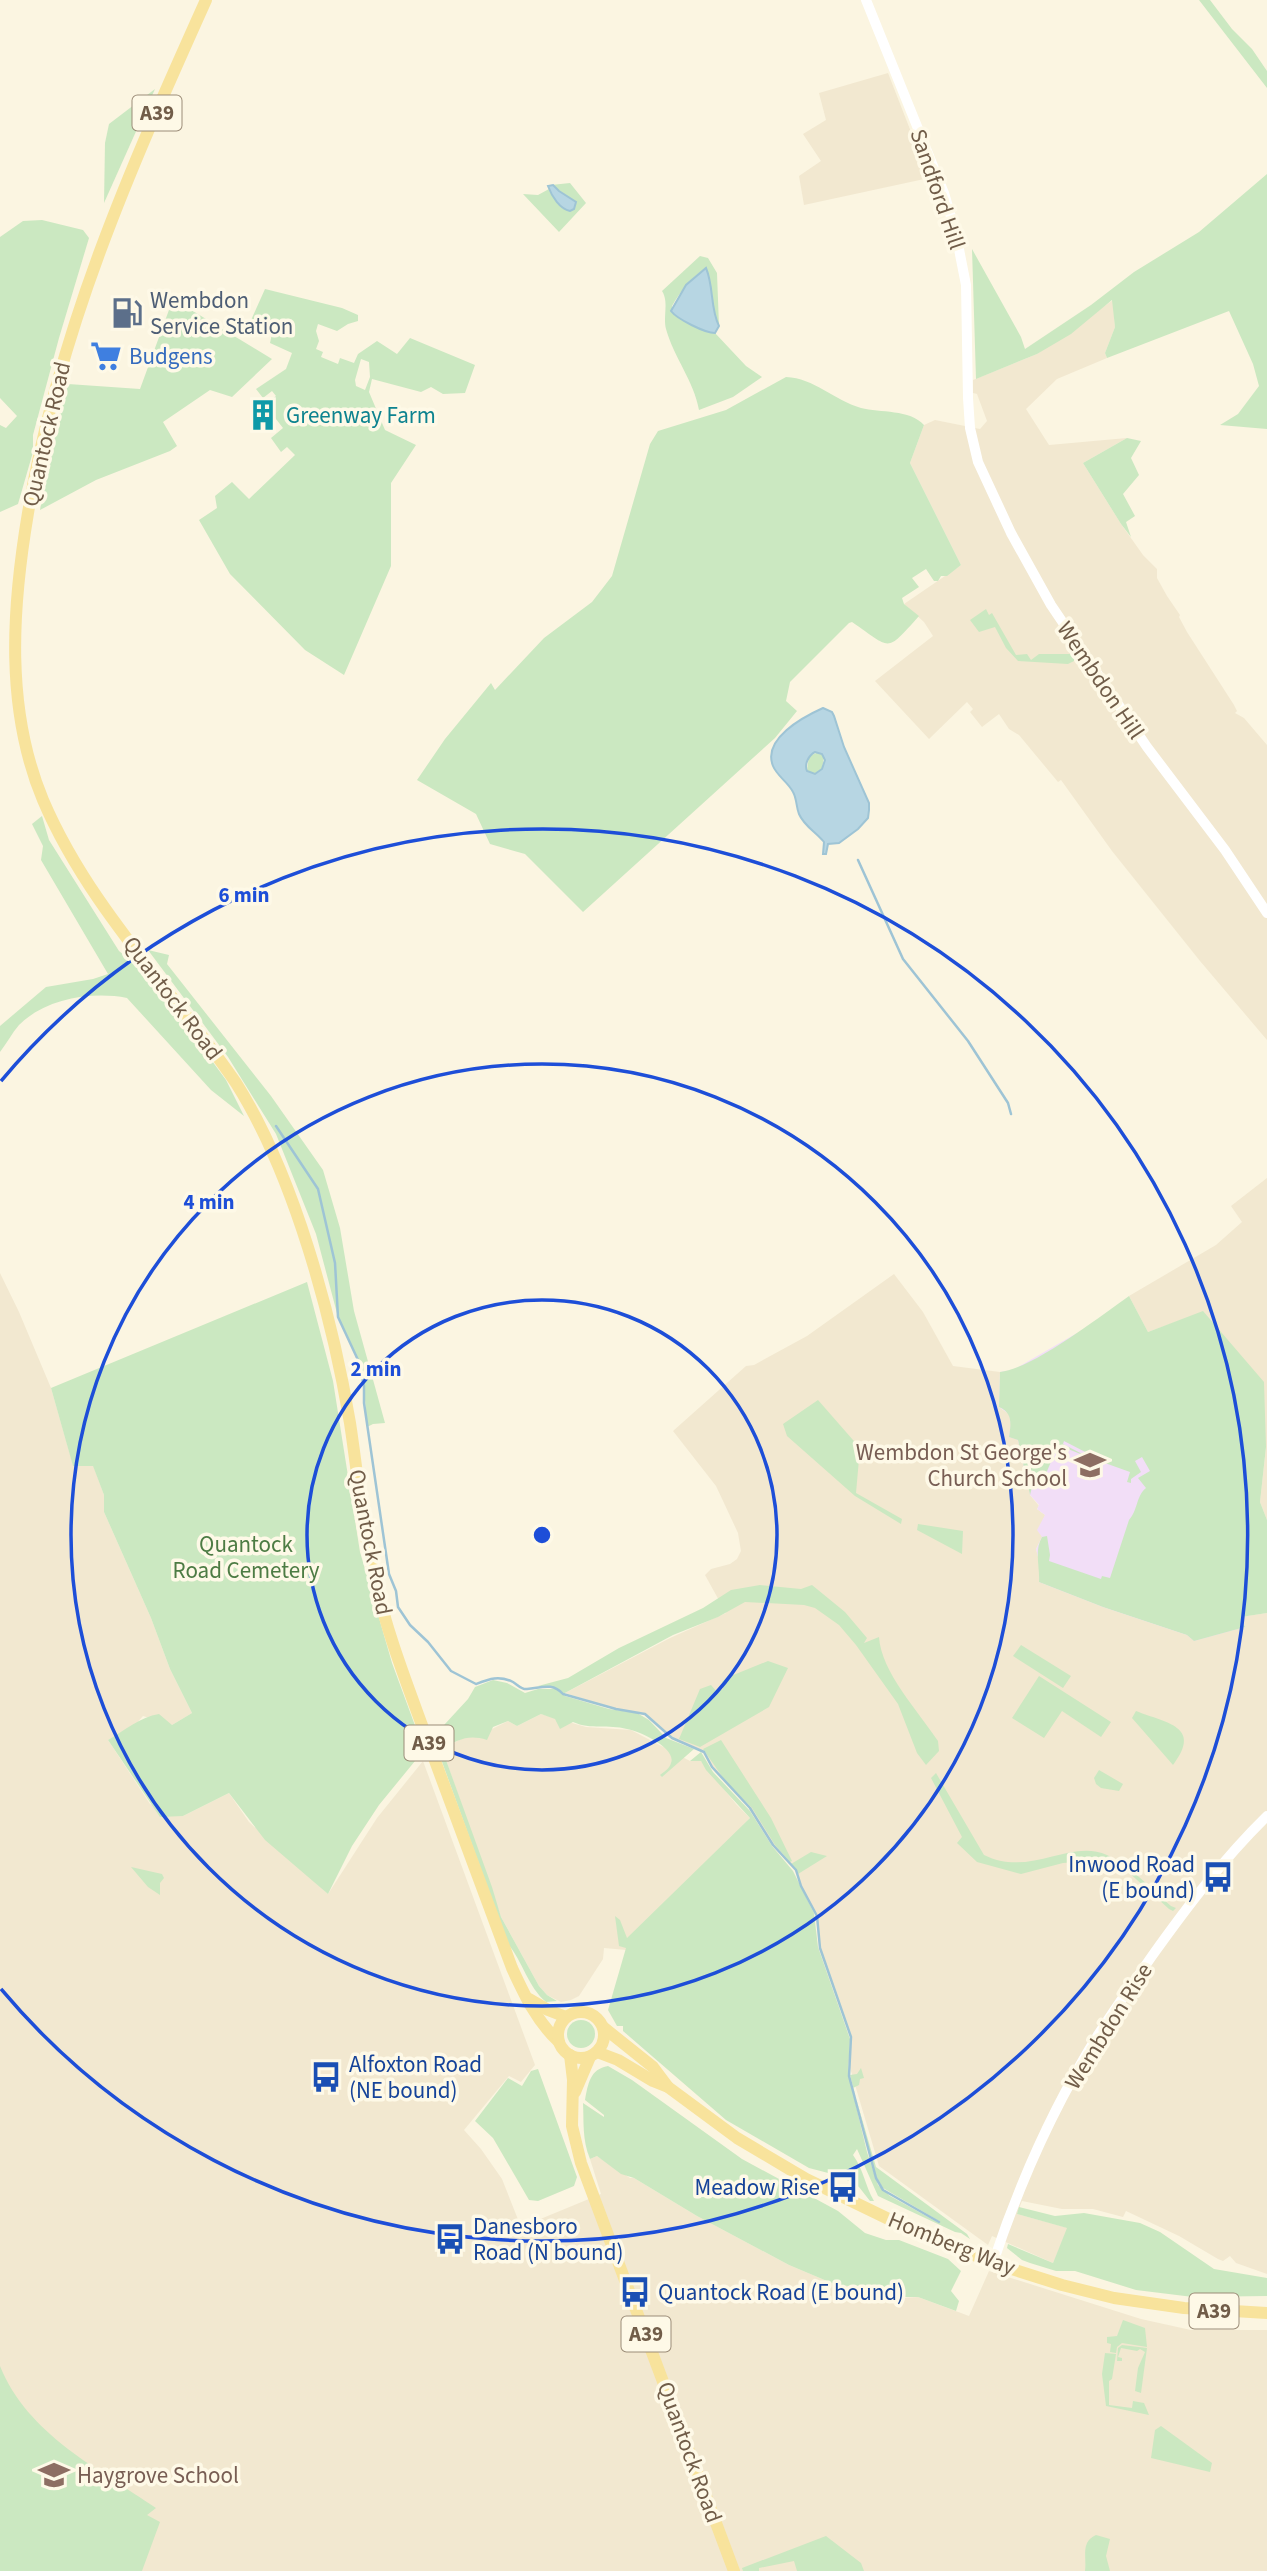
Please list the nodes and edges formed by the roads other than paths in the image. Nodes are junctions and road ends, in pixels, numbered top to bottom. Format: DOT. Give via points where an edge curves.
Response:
graph roads {
  1 [pos="206,0"];
  2 [pos="866,0"];
  3 [pos="970,428"];
  4 [pos="1267,913"];
  5 [pos="1267,1816"];
  6 [pos="529,1999"];
  7 [pos="566,2017"];
  8 [pos="603,2027"];
  9 [pos="558,2041"];
  10 [pos="593,2054"];
  11 [pos="570,2055"];
  12 [pos="668,2087"];
  13 [pos="573,2095"];
  14 [pos="993,2263"];
  15 [pos="1267,2313"];
  16 [pos="734,2571"];
  1 -- 6 [label="main road, Quantock Road / A39" via="104,235 52,401 32,487 18,582 15,660 19,704 37,782 72,856 236,1083 275,1158 328,1323 349,1422 366,1539 389,1633 506,1952"];
  2 -- 3 [label="main road, Sandford Hill" via="944,193 956,234 967,303"];
  3 -- 4 [label="main road, Wembdon Hill" via="993,497 1051,605"];
  5 -- 14 [label="main road, Wembdon Rise" via="1178,1920 1097,2036 1034,2157"];
  6 -- 7 [label="main road, A39"];
  6 -- 9 [label="main road, Quantock Road / A39" via="534,2014"];
  7 -- 8 [label="main road, A39" via="589,2012"];
  7 -- 9 [label="main road"];
  8 -- 10 [label="main road, A39" via="604,2039"];
  8 -- 12 [label="main road, Homberg Way / A39" via="653,2067"];
  9 -- 11 [label="main road, A39"];
  10 -- 11 [label="main road, A39" via="582,2059"];
  10 -- 12 [label="main road, Homberg Way / A39" via="618,2060"];
  10 -- 13 [label="main road, Quantock Road / A39"];
  11 -- 13 [label="main road, Quantock Road / A39"];
  12 -- 14 [label="main road, Homberg Way / A39" via="737,2138 806,2179"];
  13 -- 16 [label="main road, Quantock Road / A39" via="572,2126 581,2163"];
  14 -- 15 [label="main road, Homberg Way / A39" via="1114,2298"];
}
